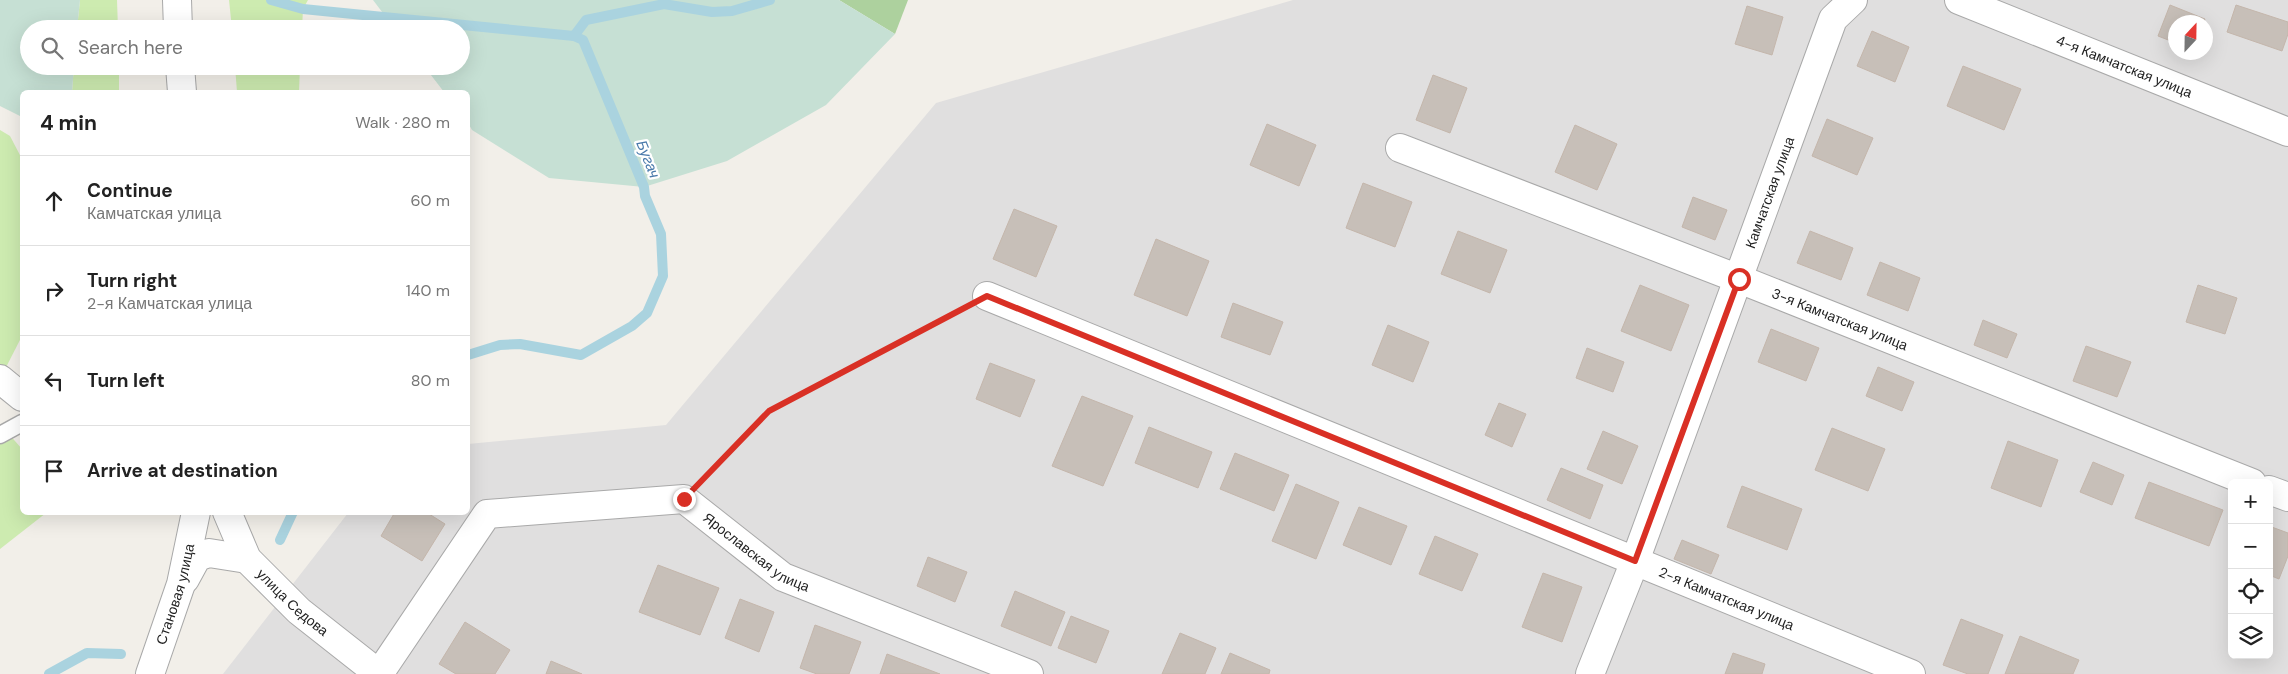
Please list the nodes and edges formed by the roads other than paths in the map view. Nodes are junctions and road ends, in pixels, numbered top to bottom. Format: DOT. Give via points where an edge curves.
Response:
graph roads {
  1 [pos="177,0"];
  2 [pos="1853,0"];
  3 [pos="1959,0"];
  4 [pos="178,20"];
  5 [pos="181,75"];
  6 [pos="182,90"];
  7 [pos="2288,132"];
  8 [pos="1400,148"];
  9 [pos="1739,279"];
  10 [pos="987,296"];
  11 [pos="0,379"];
  12 [pos="20,395"];
  13 [pos="20,424"];
  14 [pos="0,435"];
  15 [pos="2242,479"];
  16 [pos="2273,491"];
  17 [pos="2288,497"];
  18 [pos="228,515"];
  19 [pos="191,516"];
  20 [pos="247,559"];
  21 [pos="1635,561"];
  22 [pos="182,584"];
  23 [pos="150,674"];
  24 [pos="379,674"];
  25 [pos="1029,674"];
  26 [pos="1590,674"];
  27 [pos="1911,674"];
  1 -- 4 [label="street"];
  2 -- 9 [label="street, Камчатская улица" via="1833,19"];
  3 -- 7 [label="street, 4-я Камчатская улица"];
  5 -- 6 [label="street"];
  8 -- 9 [label="street, 3-я Камчатская улица"];
  9 -- 15 [label="street, 3-я Камчатская улица"];
  9 -- 21 [label="street, Камчатская улица"];
  10 -- 21 [label="street, 2-я Камчатская улица"];
  11 -- 12 [label="street"];
  13 -- 14 [label="lane"];
  16 -- 17 [label="street"];
  18 -- 20 [label="street, улица Седова"];
  19 -- 22 [label="street, Становая улица"];
  20 -- 22 [label="street" via="209,553 197,557"];
  20 -- 24 [label="street, улица Седова" via="299,611"];
  21 -- 26 [label="street, Камчатская улица"];
  21 -- 27 [label="street, 2-я Камчатская улица"];
  22 -- 23 [label="street, Становая улица"];
  24 -- 25 [label="street, Ярославская улица" via="487,514 684,499 783,576"];
}
